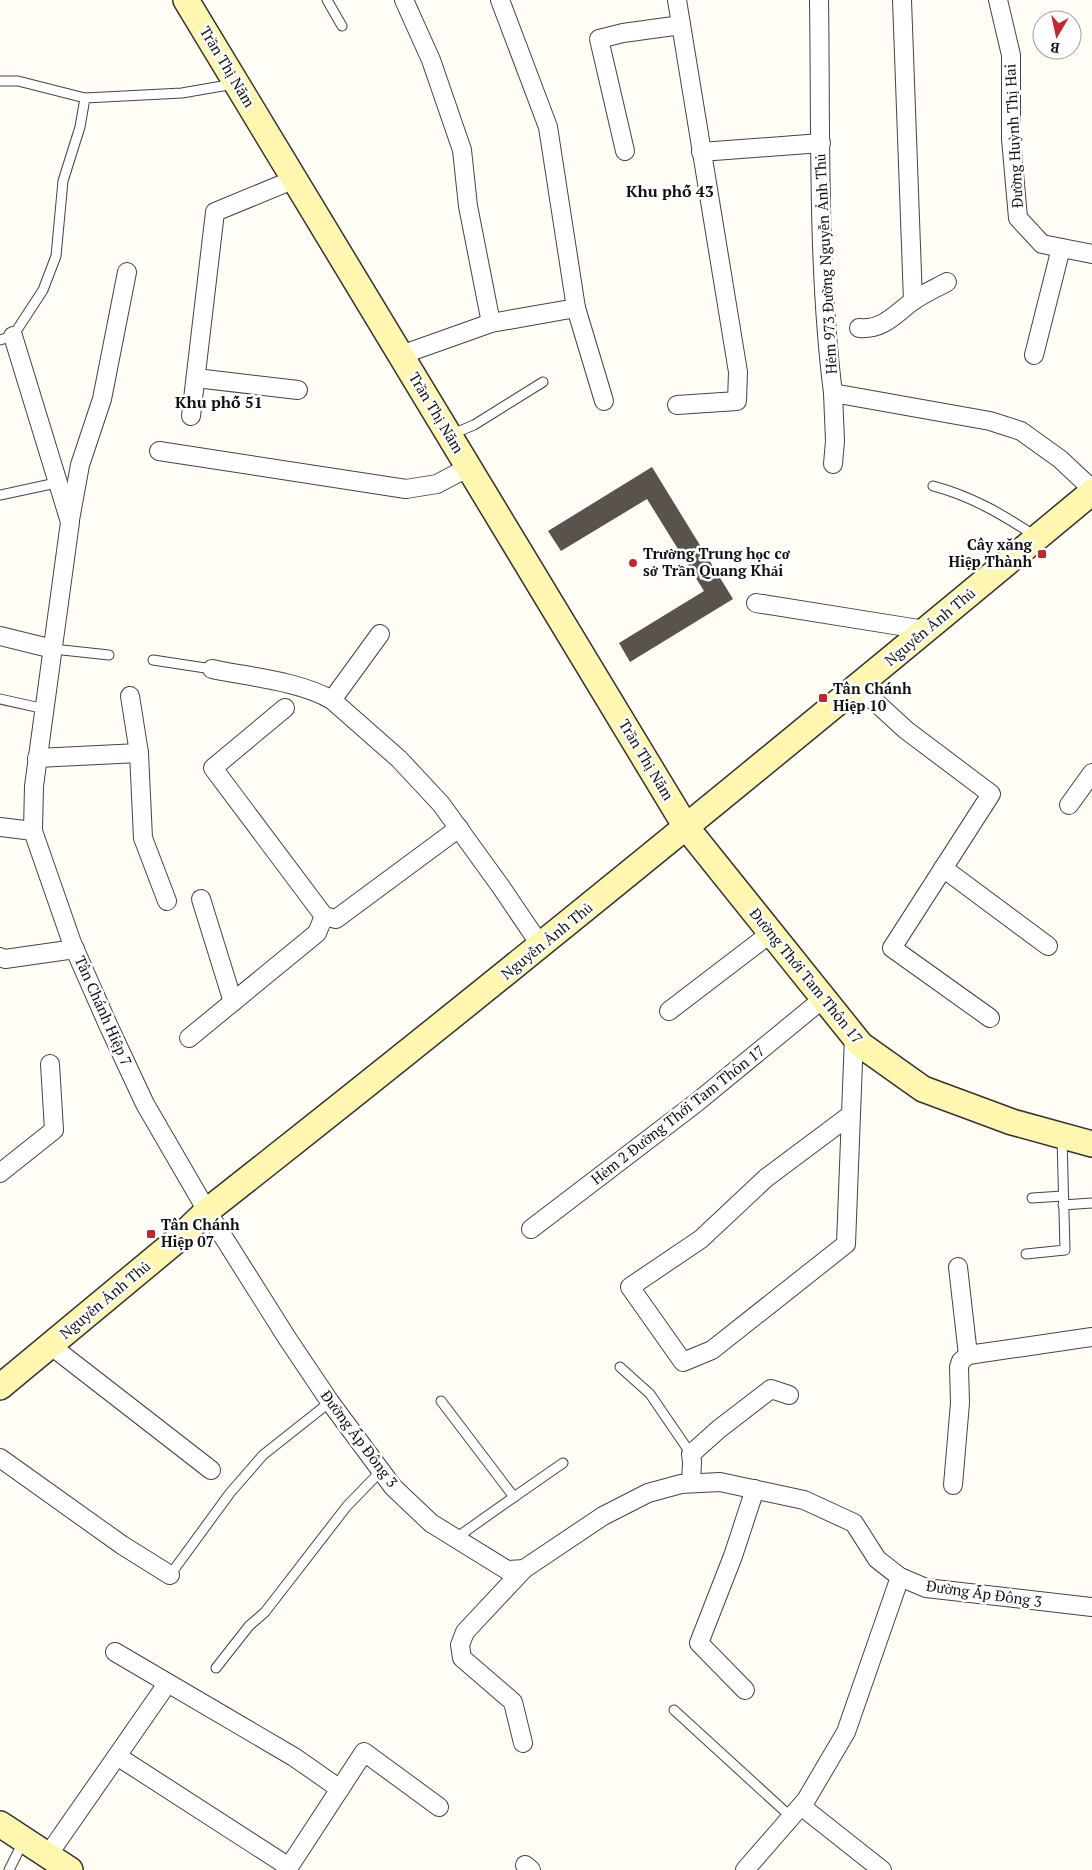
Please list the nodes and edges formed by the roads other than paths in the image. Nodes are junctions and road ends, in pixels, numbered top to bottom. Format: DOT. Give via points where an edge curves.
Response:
graph roads {
  1 [pos="186,0"];
  2 [pos="327,0"];
  3 [pos="404,0"];
  4 [pos="500,0"];
  5 [pos="677,0"];
  6 [pos="819,0"];
  7 [pos="902,0"];
  8 [pos="998,0"];
  9 [pos="681,25"];
  10 [pos="342,26"];
  11 [pos="0,81"];
  12 [pos="237,84"];
  13 [pos="85,98"];
  14 [pos="821,143"];
  15 [pos="625,151"];
  16 [pos="701,152"];
  17 [pos="295,180"];
  18 [pos="1061,248"];
  19 [pos="1092,254"];
  20 [pos="127,272"];
  21 [pos="947,282"];
  22 [pos="913,301"];
  23 [pos="576,308"];
  24 [pos="491,323"];
  25 [pos="859,328"];
  26 [pos="6,338"];
  27 [pos="401,355"];
  28 [pos="1034,355"];
  29 [pos="196,378"];
  30 [pos="543,382"];
  31 [pos="298,390"];
  32 [pos="833,393"];
  33 [pos="604,401"];
  34 [pos="677,405"];
  35 [pos="191,416"];
  36 [pos="449,435"];
  37 [pos="159,451"];
  38 [pos="833,464"];
  39 [pos="469,467"];
  40 [pos="56,483"];
  41 [pos="933,486"];
  42 [pos="1092,490"];
  43 [pos="0,495"];
  44 [pos="70,522"];
  45 [pos="1037,538"];
  46 [pos="756,603"];
  47 [pos="925,630"];
  48 [pos="380,634"];
  49 [pos="0,636"];
  50 [pos="52,649"];
  51 [pos="109,655"];
  52 [pos="154,660"];
  53 [pos="212,669"];
  54 [pos="859,687"];
  55 [pos="130,696"];
  56 [pos="0,699"];
  57 [pos="332,700"];
  58 [pos="285,708"];
  59 [pos="44,709"];
  60 [pos="139,753"];
  61 [pos="37,758"];
  62 [pos="1092,773"];
  63 [pos="1069,805"];
  64 [pos="0,827"];
  65 [pos="686,827"];
  66 [pos="459,828"];
  67 [pos="33,831"];
  68 [pos="943,868"];
  69 [pos="201,899"];
  70 [pos="167,901"];
  71 [pos="324,916"];
  72 [pos="771,932"];
  73 [pos="541,946"];
  74 [pos="1048,946"];
  75 [pos="75,949"];
  76 [pos="2,959"];
  77 [pos="824,998"];
  78 [pos="234,1002"];
  79 [pos="669,1011"];
  80 [pos="990,1018"];
  81 [pos="854,1036"];
  82 [pos="189,1038"];
  83 [pos="50,1064"];
  84 [pos="849,1116"];
  85 [pos="1062,1136"];
  86 [pos="1092,1144"];
  87 [pos="0,1173"];
  88 [pos="1032,1198"];
  89 [pos="1063,1200"];
  90 [pos="1092,1203"];
  91 [pos="207,1211"];
  92 [pos="531,1229"];
  93 [pos="1026,1254"];
  94 [pos="958,1267"];
  95 [pos="1092,1338"];
  96 [pos="50,1346"];
  97 [pos="968,1355"];
  98 [pos="620,1367"];
  99 [pos="0,1387"];
  100 [pos="789,1394"];
  101 [pos="441,1401"];
  102 [pos="330,1402"];
  103 [pos="691,1454"];
  104 [pos="0,1458"];
  105 [pos="563,1463"];
  106 [pos="211,1470"];
  107 [pos="382,1470"];
  108 [pos="690,1483"];
  109 [pos="953,1485"];
  110 [pos="755,1489"];
  111 [pos="514,1497"];
  112 [pos="456,1538"];
  113 [pos="524,1569"];
  114 [pos="170,1575"];
  115 [pos="900,1577"];
  116 [pos="1092,1608"];
  117 [pos="115,1652"];
  118 [pos="216,1668"];
  119 [pos="167,1684"];
  120 [pos="744,1690"];
  121 [pos="674,1710"];
  122 [pos="522,1743"];
  123 [pos="117,1756"];
  124 [pos="340,1789"];
  125 [pos="439,1807"];
  126 [pos="796,1812"];
  127 [pos="0,1824"];
  128 [pos="24,1840"];
  129 [pos="48,1855"];
  130 [pos="288,1868"];
  131 [pos="9,1870"];
  132 [pos="70,1870"];
  133 [pos="745,1870"];
  134 [pos="882,1870"];
  1 -- 12 [label="street, Trần Thị Năm"];
  2 -- 10 [label="lane"];
  3 -- 24 [label="street" via="431,60 462,150 468,206"];
  4 -- 23 [label="street" via="548,127"];
  5 -- 9 [label="street"];
  6 -- 14 [label="street, Hẻm 973 Đường Nguyễn Ảnh Thủ"];
  7 -- 22 [label="street"];
  8 -- 18 [label="street, Đường Huỳnh Thị Hai" via="1011,55 1011,139 1018,218 1042,244"];
  9 -- 15 [label="street" via="623,32 599,39"];
  9 -- 16 [label="street"];
  11 -- 13 [label="lane" via="18,80"];
  12 -- 13 [label="lane" via="172,94"];
  12 -- 17 [label="street, Trần Thị Năm"];
  13 -- 26 [label="lane" via="80,127 63,181 56,256 43,290"];
  14 -- 16 [label="street"];
  14 -- 32 [label="street, Hẻm 973 Đường Nguyễn Ảnh Thủ" via="827,330"];
  16 -- 34 [label="street" via="738,372 737,401"];
  17 -- 27 [label="street, Trần Thị Năm"];
  17 -- 29 [label="street" via="215,212"];
  18 -- 19 [label="street, Đường Huỳnh Thị Hai"];
  18 -- 28 [label="street"];
  20 -- 44 [label="street" via="102,400 80,465"];
  21 -- 22 [label="street"];
  22 -- 25 [label="street" via="884,324 872,329"];
  23 -- 24 [label="street"];
  23 -- 33 [label="street"];
  24 -- 27 [label="street"];
  26 -- 40 [label="street"];
  27 -- 36 [label="street, Trần Thị Năm"];
  29 -- 31 [label="street"];
  29 -- 35 [label="street"];
  30 -- 36 [label="lane" via="474,425"];
  32 -- 38 [label="street"];
  32 -- 42 [label="street, Hẻm 973 Đường Nguyễn Ảnh Thủ" via="990,421 1021,431 1060,459"];
  36 -- 39 [label="street, Trần Thị Năm"];
  37 -- 39 [label="street" via="406,489 437,484"];
  39 -- 65 [label="street, Trần Thị Năm"];
  40 -- 43 [label="lane"];
  40 -- 44 [label="street"];
  41 -- 45 [label="lane" via="961,493 1007,517"];
  42 -- 45 [label="street, Nguyễn Ảnh Thủ"];
  44 -- 50 [label="street"];
  45 -- 47 [label="street, Nguyễn Ảnh Thủ"];
  46 -- 47 [label="street"];
  47 -- 54 [label="street, Nguyễn Ảnh Thủ"];
  48 -- 57 [label="street"];
  49 -- 50 [label="street"];
  50 -- 51 [label="lane"];
  50 -- 59 [label="street"];
  52 -- 53 [label="lane"];
  53 -- 57 [label="street" via="303,688"];
  54 -- 65 [label="street, Nguyễn Ảnh Thủ"];
  54 -- 68 [label="street" via="906,730 991,794"];
  55 -- 60 [label="street"];
  56 -- 59 [label="lane"];
  57 -- 66 [label="street" via="399,759"];
  58 -- 71 [label="street" via="213,768"];
  59 -- 61 [label="street"];
  60 -- 61 [label="street"];
  60 -- 70 [label="street" via="144,838"];
  61 -- 67 [label="street"];
  62 -- 63 [label="street"];
  64 -- 67 [label="street"];
  65 -- 72 [label="street, Đường Thới Tam Thôn 17"];
  65 -- 73 [label="street, Nguyễn Ảnh Thủ"];
  66 -- 71 [label="street" via="336,919"];
  66 -- 73 [label="street"];
  67 -- 75 [label="street, Tân Chánh Hiệp 7"];
  68 -- 74 [label="street"];
  68 -- 80 [label="street" via="892,948"];
  69 -- 78 [label="street"];
  71 -- 78 [label="street" via="317,933"];
  72 -- 77 [label="street, Đường Thới Tam Thôn 17"];
  72 -- 79 [label="street"];
  73 -- 91 [label="street, Nguyễn Ảnh Thủ"];
  75 -- 76 [label="street"];
  75 -- 91 [label="street, Tân Chánh Hiệp 7" via="145,1104"];
  77 -- 81 [label="street, Đường Thới Tam Thôn 17"];
  77 -- 92 [label="street, Hẻm 2 Đường Thới Tam Thôn 17" via="696,1103"];
  78 -- 82 [label="street"];
  81 -- 84 [label="street"];
  81 -- 85 [label="street, Đường Thới Tam Thôn 17" via="861,1045 923,1089 1012,1122"];
  83 -- 87 [label="street" via="54,1130"];
  84 -- 84 [label="street" via="846,1244 712,1350 684,1362 630,1287 701,1239 766,1178"];
  85 -- 86 [label="street, Đường Thới Tam Thôn 17"];
  85 -- 89 [label="lane"];
  88 -- 89 [label="lane"];
  89 -- 90 [label="lane"];
  89 -- 93 [label="lane" via="1065,1250"];
  91 -- 96 [label="street, Nguyễn Ảnh Thủ"];
  91 -- 102 [label="street, Đường Ấp Đông 3"];
  94 -- 97 [label="street"];
  95 -- 97 [label="street"];
  96 -- 99 [label="street, Nguyễn Ảnh Thủ"];
  96 -- 106 [label="street"];
  97 -- 109 [label="street" via="959,1367 960,1403"];
  98 -- 103 [label="lane" via="650,1394"];
  100 -- 103 [label="street" via="771,1389"];
  101 -- 111 [label="lane"];
  102 -- 107 [label="street, Đường Ấp Đông 3"];
  102 -- 114 [label="lane" via="264,1455 230,1493"];
  103 -- 108 [label="street"];
  104 -- 114 [label="street" via="122,1545"];
  105 -- 111 [label="lane"];
  107 -- 112 [label="street, Đường Ấp Đông 3" via="393,1487 432,1523"];
  107 -- 118 [label="lane" via="347,1506 265,1612 249,1626"];
  108 -- 110 [label="street, Đường Ấp Đông 3" via="720,1482"];
  108 -- 113 [label="street, Đường Ấp Đông 3" via="648,1493 602,1516"];
  110 -- 115 [label="street, Đường Ấp Đông 3" via="804,1500 854,1523 877,1559"];
  110 -- 120 [label="street" via="699,1643"];
  111 -- 112 [label="lane"];
  112 -- 113 [label="street, Đường Ấp Đông 3" via="507,1570"];
  113 -- 122 [label="street" via="465,1632 460,1645 462,1658 513,1702"];
  115 -- 116 [label="street, Đường Ấp Đông 3" via="926,1588"];
  115 -- 126 [label="street" via="846,1732"];
  117 -- 119 [label="street"];
  119 -- 123 [label="street"];
  119 -- 124 [label="street" via="294,1757"];
  121 -- 126 [label="lane"];
  123 -- 129 [label="street"];
  123 -- 130 [label="street"];
  124 -- 125 [label="street" via="364,1752"];
  124 -- 130 [label="street"];
  126 -- 133 [label="street"];
  126 -- 134 [label="street"];
  127 -- 128 [label="street"];
  128 -- 129 [label="street"];
  128 -- 131 [label="lane"];
  129 -- 132 [label="street"];
}
